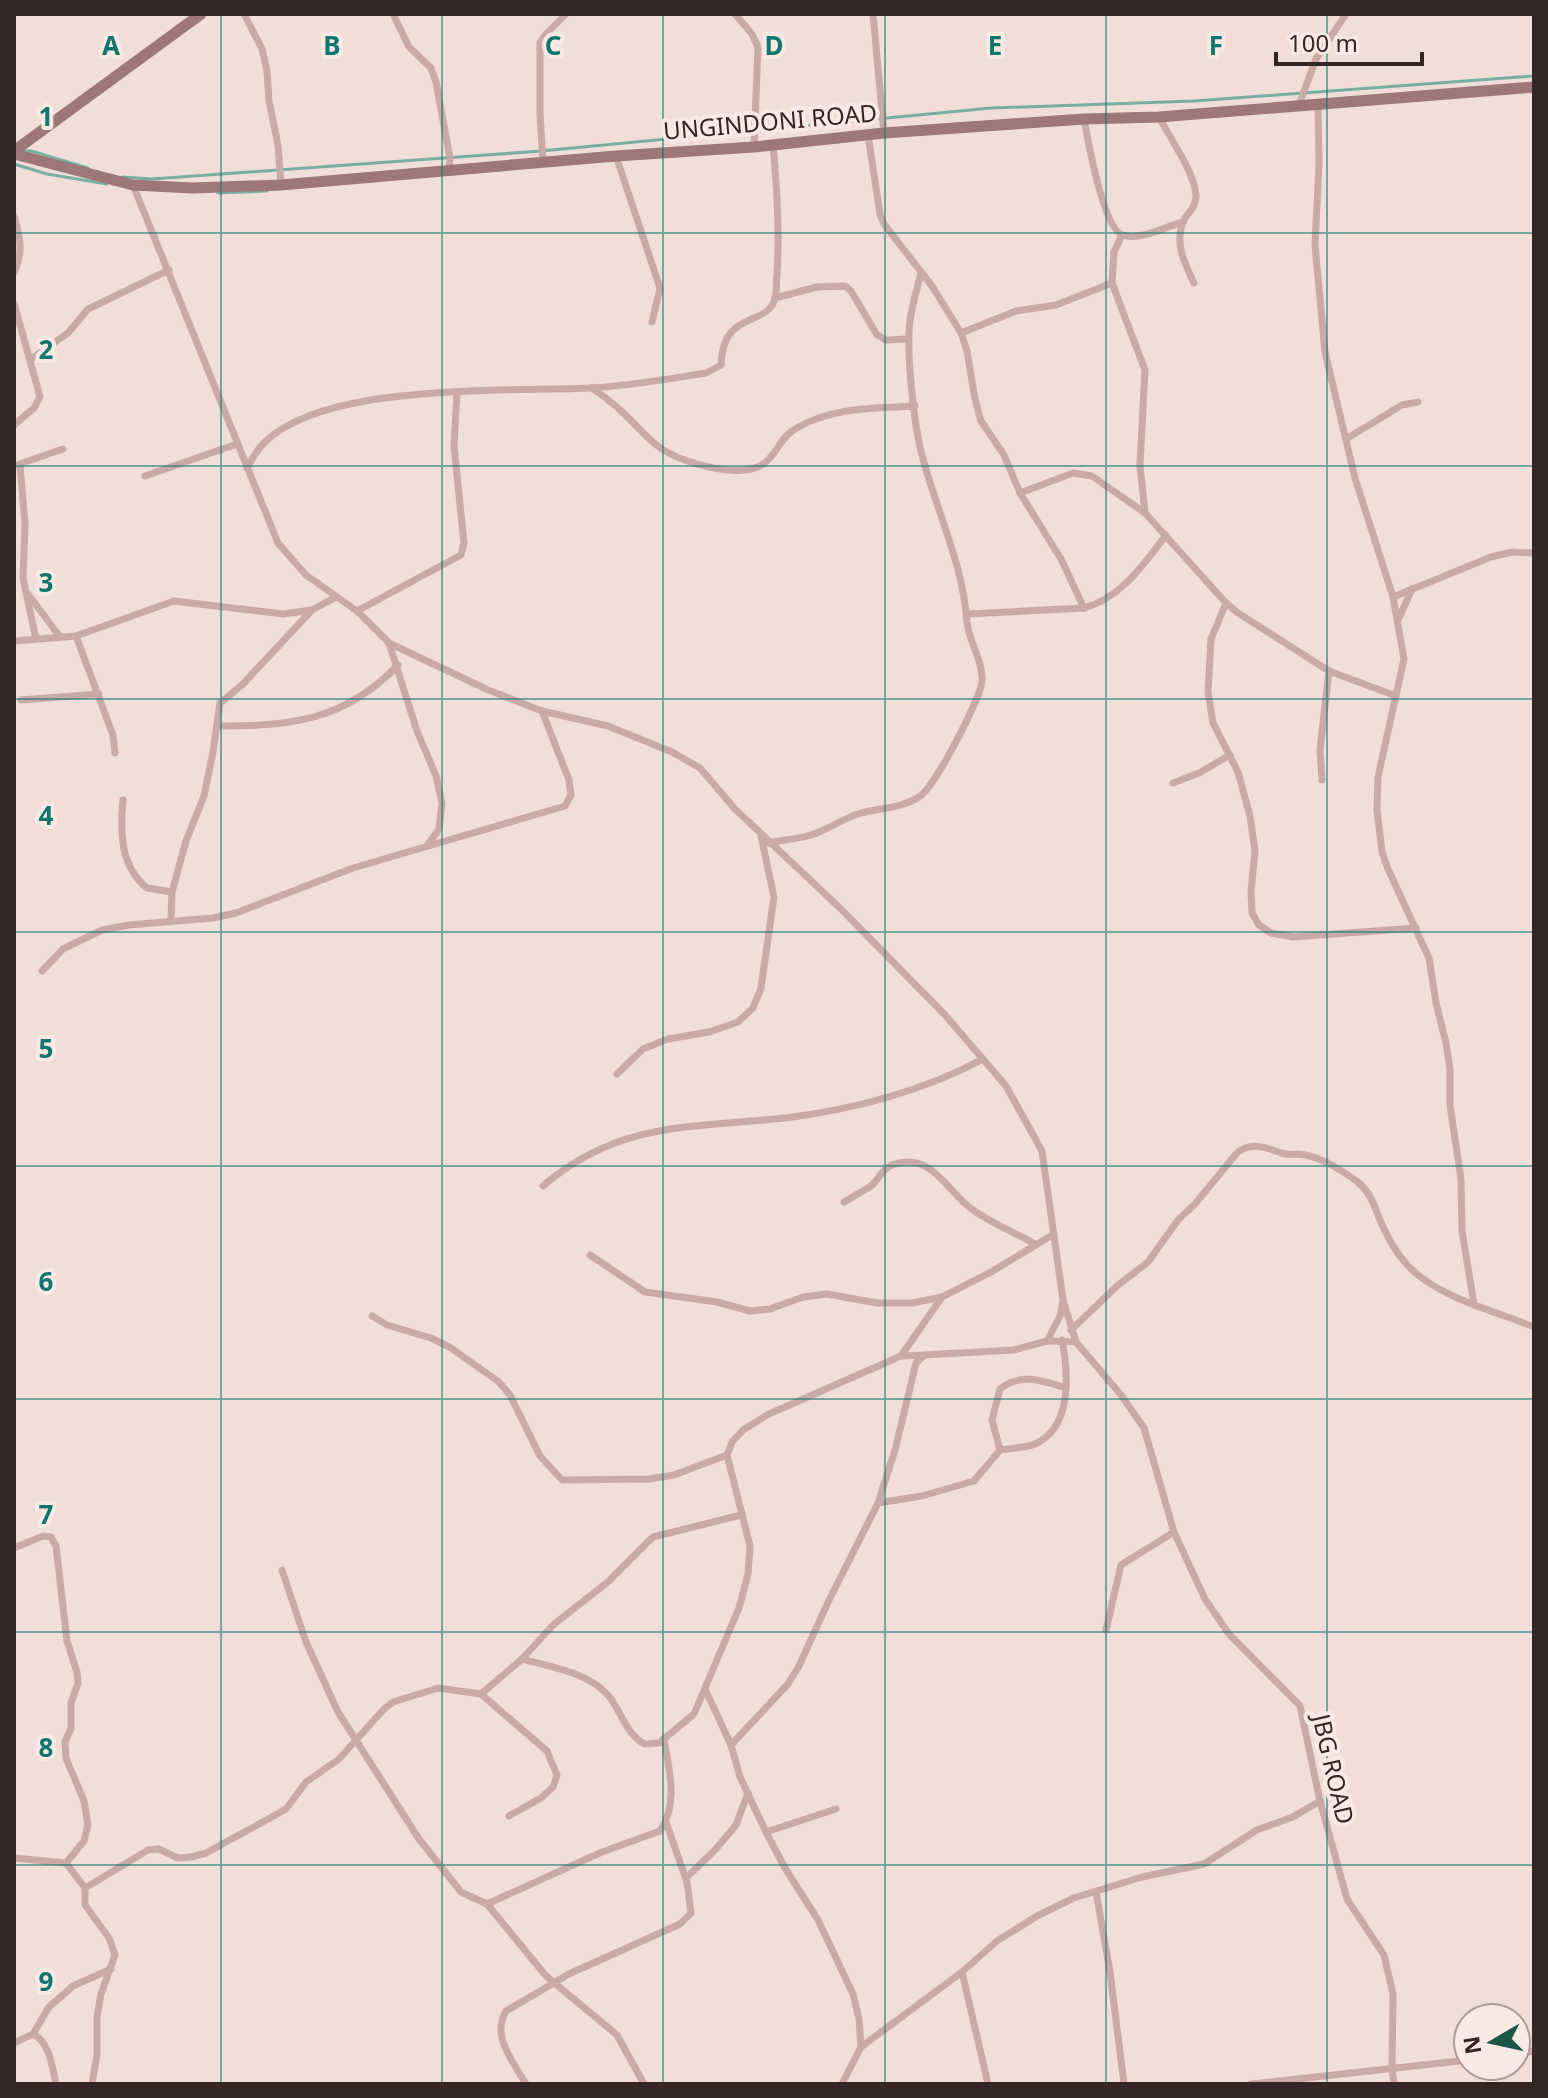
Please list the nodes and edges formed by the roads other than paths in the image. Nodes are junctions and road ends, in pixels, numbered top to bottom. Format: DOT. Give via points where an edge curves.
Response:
graph roads {
  1 [pos="201,14"];
  2 [pos="244,14"];
  3 [pos="393,14"];
  4 [pos="566,14"];
  5 [pos="735,14"];
  6 [pos="873,14"];
  7 [pos="1346,14"];
  8 [pos="1534,88"];
  9 [pos="1318,103"];
  10 [pos="1299,105"];
  11 [pos="1159,117"];
  12 [pos="1084,119"];
  13 [pos="884,133"];
  14 [pos="868,135"];
  15 [pos="773,145"];
  16 [pos="754,147"];
  17 [pos="14,152"];
  18 [pos="616,156"];
  19 [pos="543,162"];
  20 [pos="449,171"];
  21 [pos="133,185"];
  22 [pos="281,185"];
  23 [pos="14,216"];
  24 [pos="1183,222"];
  25 [pos="1122,235"];
  26 [pos="169,270"];
  27 [pos="14,273"];
  28 [pos="921,273"];
  29 [pos="1112,283"];
  30 [pos="1194,283"];
  31 [pos="775,298"];
  32 [pos="14,303"];
  33 [pos="652,322"];
  34 [pos="961,333"];
  35 [pos="908,339"];
  36 [pos="31,359"];
  37 [pos="592,388"];
  38 [pos="457,392"];
  39 [pos="1418,402"];
  40 [pos="915,406"];
  41 [pos="14,425"];
  42 [pos="1346,439"];
  43 [pos="237,444"];
  44 [pos="63,449"];
  45 [pos="17,465"];
  46 [pos="247,468"];
  47 [pos="145,476"];
  48 [pos="1020,493"];
  49 [pos="1145,513"];
  50 [pos="1166,535"];
  51 [pos="1534,553"];
  52 [pos="1413,587"];
  53 [pos="25,588"];
  54 [pos="336,597"];
  55 [pos="1393,597"];
  56 [pos="1226,603"];
  57 [pos="1084,608"];
  58 [pos="312,610"];
  59 [pos="357,611"];
  60 [pos="968,614"];
  61 [pos="1398,620"];
  62 [pos="76,636"];
  63 [pos="60,637"];
  64 [pos="36,639"];
  65 [pos="14,641"];
  66 [pos="389,643"];
  67 [pos="398,665"];
  68 [pos="1329,671"];
  69 [pos="99,694"];
  70 [pos="1396,696"];
  71 [pos="21,700"];
  72 [pos="542,711"];
  73 [pos="217,726"];
  74 [pos="115,753"];
  75 [pos="1230,755"];
  76 [pos="1322,780"];
  77 [pos="1173,783"];
  78 [pos="123,800"];
  79 [pos="761,834"];
  80 [pos="769,843"];
  81 [pos="427,846"];
  82 [pos="172,892"];
  83 [pos="171,920"];
  84 [pos="1416,928"];
  85 [pos="42,971"];
  86 [pos="983,1059"];
  87 [pos="617,1074"];
  88 [pos="543,1186"];
  89 [pos="844,1202"];
  90 [pos="1054,1234"];
  91 [pos="1035,1244"];
  92 [pos="590,1255"];
  93 [pos="942,1297"];
  94 [pos="1063,1300"];
  95 [pos="1474,1304"];
  96 [pos="372,1316"];
  97 [pos="1534,1327"];
  98 [pos="1071,1330"];
  99 [pos="1062,1340"];
  100 [pos="1047,1341"];
  101 [pos="1076,1342"];
  102 [pos="924,1355"];
  103 [pos="901,1356"];
  104 [pos="1066,1388"];
  105 [pos="1000,1450"];
  106 [pos="727,1455"];
  107 [pos="878,1503"];
  108 [pos="741,1515"];
  109 [pos="1174,1532"];
  110 [pos="14,1548"];
  111 [pos="282,1570"];
  112 [pos="1106,1630"];
  113 [pos="522,1659"];
  114 [pos="705,1689"];
  115 [pos="481,1694"];
  116 [pos="664,1739"];
  117 [pos="355,1743"];
  118 [pos="731,1745"];
  119 [pos="748,1793"];
  120 [pos="1320,1801"];
  121 [pos="836,1809"];
  122 [pos="509,1816"];
  123 [pos="666,1822"];
  124 [pos="766,1832"];
  125 [pos="14,1858"];
  126 [pos="66,1863"];
  127 [pos="686,1878"];
  128 [pos="85,1888"];
  129 [pos="1096,1892"];
  130 [pos="487,1904"];
  131 [pos="111,1969"];
  132 [pos="962,1972"];
  133 [pos="554,1984"];
  134 [pos="33,2034"];
  135 [pos="15,2039"];
  136 [pos="861,2047"];
  137 [pos="1452,2062"];
  138 [pos="1392,2069"];
  139 [pos="56,2084"];
  140 [pos="92,2084"];
  141 [pos="526,2084"];
  142 [pos="644,2084"];
  143 [pos="842,2084"];
  144 [pos="988,2084"];
  145 [pos="1124,2084"];
  146 [pos="1251,2084"];
  147 [pos="1394,2084"];
  1 -- 17 [label="main road"];
  2 -- 22 [label="street" via="267,71"];
  3 -- 20 [label="street" via="409,47 431,68 436,82"];
  4 -- 19 [label="street" via="540,43"];
  5 -- 16 [label="street" via="758,47"];
  6 -- 13 [label="street"];
  7 -- 10 [label="street" via="1316,59"];
  8 -- 9 [label="main road, UNGINDONI ROAD"];
  9 -- 10 [label="main road, UNGINDONI ROAD"];
  9 -- 42 [label="street" via="1318,291 1325,352"];
  10 -- 11 [label="main road, UNGINDONI ROAD"];
  11 -- 12 [label="main road, UNGINDONI ROAD"];
  11 -- 24 [label="street" via="1192,178 1194,206"];
  12 -- 13 [label="main road, UNGINDONI ROAD"];
  12 -- 25 [label="street" via="1097,185"];
  13 -- 14 [label="main road, UNGINDONI ROAD"];
  14 -- 15 [label="main road, UNGINDONI ROAD"];
  14 -- 28 [label="street" via="880,214"];
  15 -- 16 [label="main road, UNGINDONI ROAD"];
  15 -- 31 [label="street" via="779,247"];
  16 -- 18 [label="main road, UNGINDONI ROAD"];
  17 -- 21 [label="main road, UNGINDONI ROAD"];
  18 -- 19 [label="main road, UNGINDONI ROAD"];
  18 -- 33 [label="street" via="660,288"];
  19 -- 20 [label="main road, UNGINDONI ROAD"];
  20 -- 22 [label="main road, UNGINDONI ROAD"];
  21 -- 22 [label="main road, UNGINDONI ROAD"];
  21 -- 26 [label="street"];
  23 -- 27 [label="street" via="21,242"];
  24 -- 25 [label="street"];
  24 -- 30 [label="street" via="1179,247"];
  25 -- 29 [label="street" via="1114,252"];
  26 -- 36 [label="street" via="88,309 68,333"];
  26 -- 43 [label="street"];
  28 -- 34 [label="street"];
  28 -- 35 [label="street"];
  29 -- 34 [label="street"];
  29 -- 49 [label="street" via="1145,370 1140,465"];
  31 -- 35 [label="street" via="845,286 877,335"];
  31 -- 37 [label="street" via="766,311 730,332 716,370"];
  32 -- 36 [label="street"];
  34 -- 48 [label="street" via="981,421 1004,455"];
  35 -- 40 [label="street"];
  36 -- 41 [label="street" via="40,397"];
  37 -- 38 [label="street"];
  37 -- 40 [label="street" via="660,448 720,469 760,466 795,429 835,413"];
  38 -- 46 [label="street" via="426,392 303,419 261,444"];
  38 -- 59 [label="street" via="454,446 461,555"];
  39 -- 42 [label="street" via="1402,405"];
  40 -- 60 [label="street" via="923,459 956,557"];
  42 -- 55 [label="street"];
  43 -- 46 [label="street"];
  43 -- 47 [label="street"];
  44 -- 45 [label="street"];
  45 -- 53 [label="street" via="25,525"];
  46 -- 54 [label="street" via="278,543 306,575"];
  48 -- 49 [label="street" via="1082,473"];
  48 -- 57 [label="street"];
  49 -- 50 [label="street"];
  50 -- 56 [label="street"];
  50 -- 57 [label="street" via="1121,588"];
  51 -- 52 [label="street" via="1491,557"];
  52 -- 55 [label="street"];
  52 -- 61 [label="street"];
  53 -- 63 [label="street"];
  53 -- 64 [label="street"];
  54 -- 58 [label="street"];
  54 -- 59 [label="street"];
  55 -- 61 [label="street"];
  56 -- 68 [label="street"];
  56 -- 75 [label="street" via="1211,639 1207,679 1213,723"];
  57 -- 60 [label="street"];
  58 -- 62 [label="street" via="261,613 174,601"];
  58 -- 73 [label="street" via="220,703"];
  59 -- 66 [label="street"];
  60 -- 80 [label="street" via="980,664 979,694 920,797 833,823 814,835"];
  61 -- 70 [label="street" via="1404,659"];
  62 -- 63 [label="street"];
  62 -- 69 [label="street"];
  63 -- 64 [label="street"];
  64 -- 65 [label="street"];
  66 -- 67 [label="street"];
  66 -- 72 [label="street, JBG ROAD"];
  67 -- 73 [label="street" via="379,685 340,709 308,720"];
  67 -- 81 [label="street" via="442,803 439,829"];
  68 -- 70 [label="street"];
  68 -- 76 [label="street"];
  69 -- 71 [label="street"];
  69 -- 74 [label="street"];
  70 -- 84 [label="street" via="1378,777 1377,810 1382,852"];
  72 -- 79 [label="street, JBG ROAD" via="608,726 672,752 700,768"];
  72 -- 81 [label="street" via="569,780 571,795 565,806"];
  73 -- 82 [label="street" via="204,796"];
  75 -- 77 [label="street"];
  75 -- 84 [label="street" via="1250,816 1255,851 1252,913 1259,925 1293,937"];
  78 -- 82 [label="street" via="120,835 133,872 147,888"];
  79 -- 80 [label="street, JBG ROAD"];
  79 -- 87 [label="street" via="774,897 761,988 753,1008 738,1022 643,1049"];
  80 -- 86 [label="street, JBG ROAD" via="904,973"];
  81 -- 83 [label="street" via="236,913"];
  82 -- 83 [label="street"];
  83 -- 85 [label="street" via="102,930 63,949"];
  84 -- 95 [label="street" via="1429,958 1446,1043 1462,1231"];
  86 -- 88 [label="street" via="953,1075 862,1103 787,1117 682,1125 605,1145"];
  86 -- 90 [label="street, JBG ROAD" via="1006,1086 1042,1151"];
  89 -- 91 [label="street" via="873,1185 889,1166 922,1163 969,1207"];
  90 -- 91 [label="street"];
  90 -- 94 [label="street, JBG ROAD"];
  91 -- 93 [label="street"];
  92 -- 93 [label="street" via="645,1292 750,1311 827,1294 877,1303"];
  93 -- 103 [label="street"];
  94 -- 98 [label="street, JBG ROAD"];
  94 -- 100 [label="street"];
  95 -- 97 [label="street"];
  95 -- 98 [label="street" via="1424,1280 1402,1262 1358,1183 1308,1155 1253,1146 1242,1148 1148,1262"];
  96 -- 106 [label="street" via="451,1348 499,1382 540,1456 562,1480 649,1479"];
  98 -- 101 [label="street, JBG ROAD"];
  99 -- 100 [label="street"];
  99 -- 101 [label="street"];
  99 -- 104 [label="street"];
  100 -- 102 [label="street" via="1014,1350"];
  101 -- 109 [label="street, JBG ROAD" via="1144,1428"];
  102 -- 103 [label="street"];
  102 -- 107 [label="street" via="913,1370"];
  103 -- 106 [label="street" via="769,1414 743,1430"];
  104 -- 105 [label="street" via="1050,1434 1023,1448"];
  104 -- 105 [label="street" via="1020,1379 1000,1389 992,1420"];
  105 -- 107 [label="street" via="974,1481"];
  106 -- 108 [label="street"];
  107 -- 118 [label="street" via="799,1666"];
  108 -- 113 [label="street" via="653,1537"];
  108 -- 114 [label="street" via="750,1546 748,1574"];
  109 -- 112 [label="street" via="1121,1565"];
  109 -- 120 [label="street, JBG ROAD" via="1194,1578 1229,1634 1300,1706"];
  110 -- 126 [label="street" via="43,1536 54,1541 67,1641 77,1672 66,1758 88,1825 84,1841"];
  111 -- 117 [label="street" via="306,1642"];
  113 -- 115 [label="street"];
  113 -- 116 [label="street" via="601,1688 640,1742"];
  114 -- 116 [label="street" via="694,1714"];
  114 -- 118 [label="street"];
  115 -- 117 [label="street" via="438,1688 393,1702"];
  115 -- 122 [label="street" via="547,1751 557,1775 547,1793"];
  116 -- 123 [label="street" via="671,1788"];
  117 -- 128 [label="street" via="306,1782 286,1809 206,1853 178,1858 148,1850"];
  117 -- 130 [label="street" via="442,1869 461,1892"];
  118 -- 119 [label="street"];
  119 -- 124 [label="street"];
  119 -- 127 [label="street" via="736,1825"];
  120 -- 129 [label="street" via="1257,1830 1204,1864"];
  120 -- 138 [label="street, JBG ROAD" via="1347,1899 1384,1955 1393,1994"];
  121 -- 124 [label="street"];
  123 -- 127 [label="street"];
  123 -- 130 [label="street" via="660,1831"];
  124 -- 136 [label="street" via="818,1920 853,1994"];
  125 -- 126 [label="street"];
  126 -- 128 [label="street"];
  127 -- 133 [label="street" via="691,1913 685,1920"];
  128 -- 131 [label="street" via="85,1905 113,1947"];
  129 -- 132 [label="street" via="1037,1916"];
  129 -- 145 [label="street"];
  130 -- 133 [label="street"];
  131 -- 134 [label="street" via="73,1986 49,2007"];
  131 -- 140 [label="street" via="101,1994"];
  132 -- 136 [label="street"];
  132 -- 144 [label="street"];
  133 -- 141 [label="street" via="515,2004 500,2021 504,2048"];
  133 -- 142 [label="street" via="617,2035"];
  134 -- 135 [label="street"];
  134 -- 139 [label="street" via="43,2041"];
  136 -- 143 [label="street"];
  137 -- 138 [label="street"];
  138 -- 146 [label="street"];
  138 -- 147 [label="street, JBG ROAD"];
}
